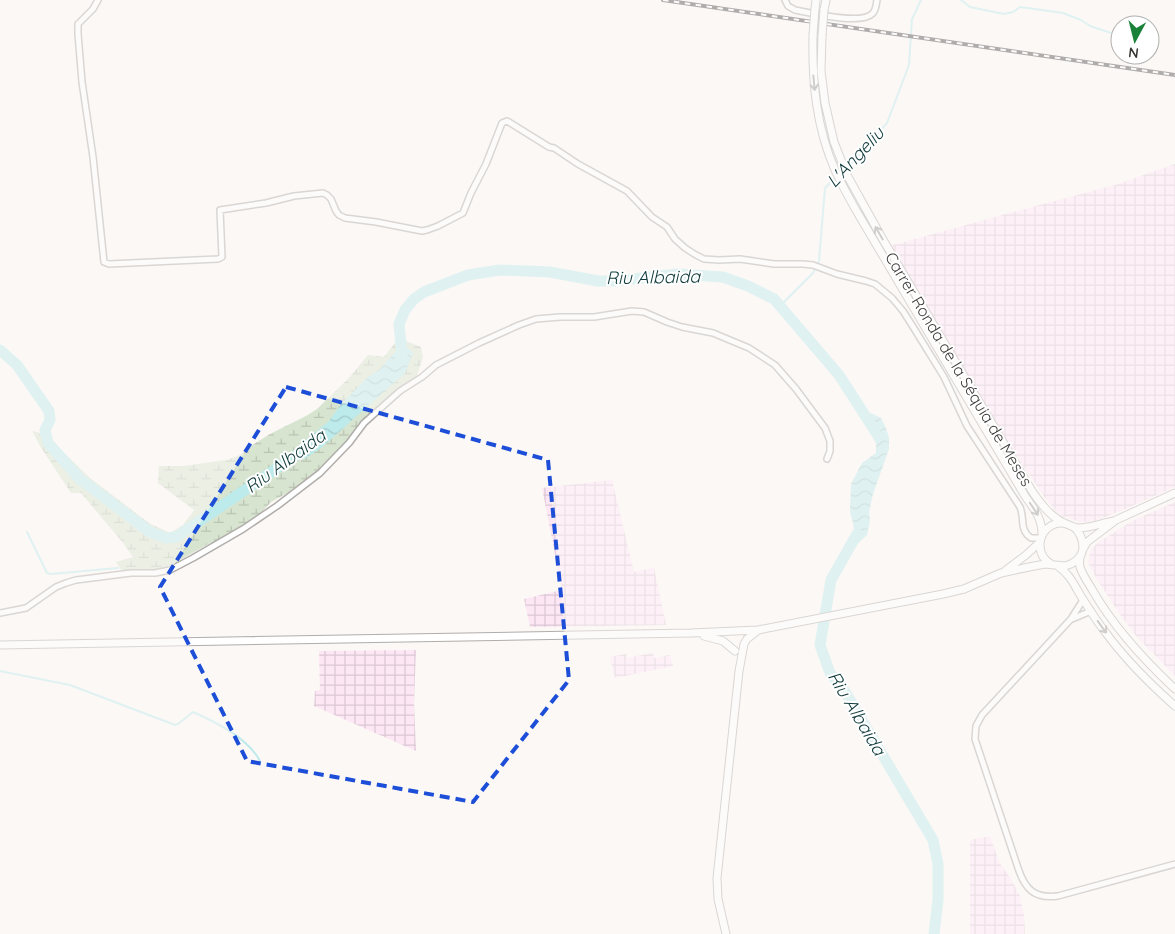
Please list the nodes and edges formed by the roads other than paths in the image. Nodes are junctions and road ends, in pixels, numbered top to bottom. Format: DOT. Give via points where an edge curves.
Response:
graph roads {
  1 [pos="98,0"];
  2 [pos="785,0"];
  3 [pos="816,0"];
  4 [pos="826,0"];
  5 [pos="876,0"];
  6 [pos="828,459"];
  7 [pos="1175,493"];
  8 [pos="1116,520"];
  9 [pos="1064,524"];
  10 [pos="1073,527"];
  11 [pos="1041,538"];
  12 [pos="1082,552"];
  13 [pos="1055,566"];
  14 [pos="1001,573"];
  15 [pos="1083,600"];
  16 [pos="1091,611"];
  17 [pos="0,613"];
  18 [pos="1071,619"];
  19 [pos="758,630"];
  20 [pos="691,633"];
  21 [pos="735,637"];
  22 [pos="744,644"];
  23 [pos="0,645"];
  24 [pos="735,651"];
  25 [pos="739,671"];
  26 [pos="1175,690"];
  27 [pos="1175,706"];
  28 [pos="1175,864"];
  29 [pos="726,934"];
  1 -- 11 [label="street" via="78,24 78,34 104,262 218,259 222,257 220,210 323,192 331,199 339,215 345,218 422,231 438,226 462,213 502,123 507,121 627,191 652,217 667,227 680,244 696,255 719,260 813,265 875,284 902,311 944,377 967,426 1020,507 1024,532 1031,538"];
  2 -- 5 [label="street" via="795,10 856,19 873,14"];
  3 -- 11 [label="street, Carrer Ronda de la Séquia de Meses, one-way, bridge" via="814,87 835,170 1039,517"];
  9 -- 4 [label="street, Carrer Ronda de la Séquia de Meses, one-way, bridge" via="1053,517 1032,491 847,175 834,142 822,87"];
  6 -- 17 [label="street" via="830,441 825,428 775,364 749,348 644,312 536,319 479,342 436,365 364,423 320,473 243,529 170,570 76,580 56,587 26,608"];
  7 -- 8 [label="street"];
  8 -- 10 [label="street"];
  8 -- 12 [label="street" via="1092,538"];
  9 -- 10 [label="street"];
  9 -- 11 [label="street" via="1049,527"];
  10 -- 12 [label="street" via="1081,537"];
  11 -- 13 [label="street" via="1041,553 1047,562"];
  11 -- 14 [label="street" via="1026,555"];
  12 -- 13 [label="street" via="1071,564"];
  12 -- 26 [label="street" via="1082,572 1106,612 1136,651"];
  13 -- 14 [label="street" via="1045,564"];
  13 -- 15 [label="street" via="1070,577"];
  14 -- 19 [label="street" via="964,589"];
  15 -- 16 [label="street"];
  15 -- 18 [label="street"];
  16 -- 18 [label="street"];
  16 -- 27 [label="street, one-way" via="1128,661"];
  18 -- 28 [label="street" via="982,715 976,726 975,739 1021,876 1031,891 1050,897"];
  19 -- 21 [label="street"];
  19 -- 22 [label="street"];
  20 -- 21 [label="street"];
  20 -- 23 [label="street"];
  20 -- 24 [label="street" via="723,641"];
  21 -- 22 [label="street"];
  21 -- 24 [label="street"];
  22 -- 25 [label="street"];
  24 -- 25 [label="street"];
  25 -- 29 [label="street" via="717,878"];
}
